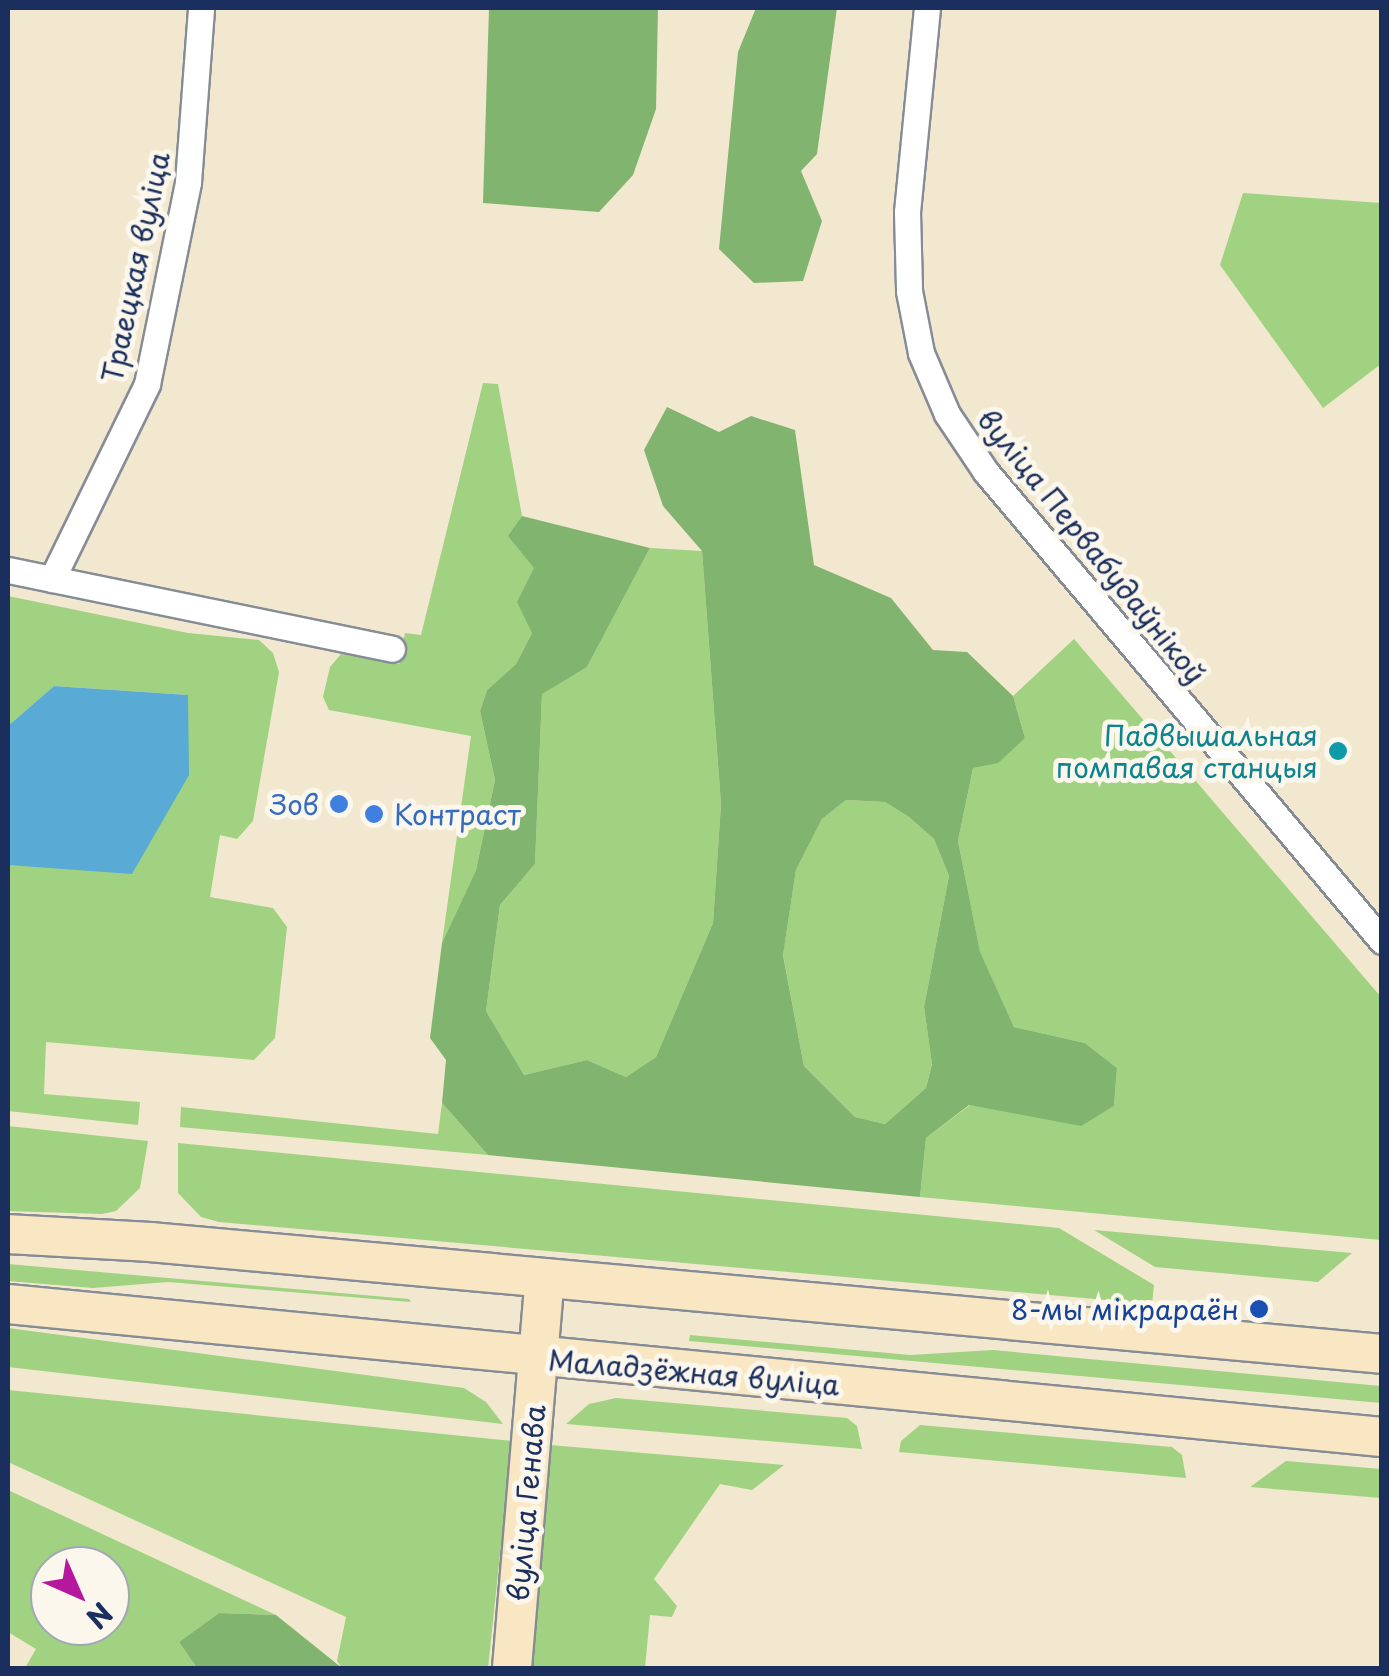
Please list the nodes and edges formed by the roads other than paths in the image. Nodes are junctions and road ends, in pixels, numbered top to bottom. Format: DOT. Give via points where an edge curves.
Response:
graph roads {
  1 [pos="201,8"];
  2 [pos="927,8"];
  3 [pos="8,570"];
  4 [pos="52,579"];
  5 [pos="392,649"];
  6 [pos="1382,941"];
  7 [pos="8,1234"];
  8 [pos="546,1278"];
  9 [pos="8,1304"];
  10 [pos="1382,1354"];
  11 [pos="539,1358"];
  12 [pos="1382,1437"];
  13 [pos="512,1668"];
  1 -- 4 [label="street, Траецкая вуліца" via="188,182 147,384"];
  2 -- 6 [label="street, вуліца Первабудаўнікоў" via="907,212 909,291 921,353 947,414 986,472"];
  3 -- 4 [label="street"];
  4 -- 5 [label="street"];
  7 -- 8 [label="main road"];
  8 -- 10 [label="main road"];
  8 -- 11 [label="main road, вуліца Генава"];
  9 -- 11 [label="main road, Маладзёжная вуліца"];
  11 -- 12 [label="main road, Маладзёжная вуліца"];
  11 -- 13 [label="main road, вуліца Генава"];
}
